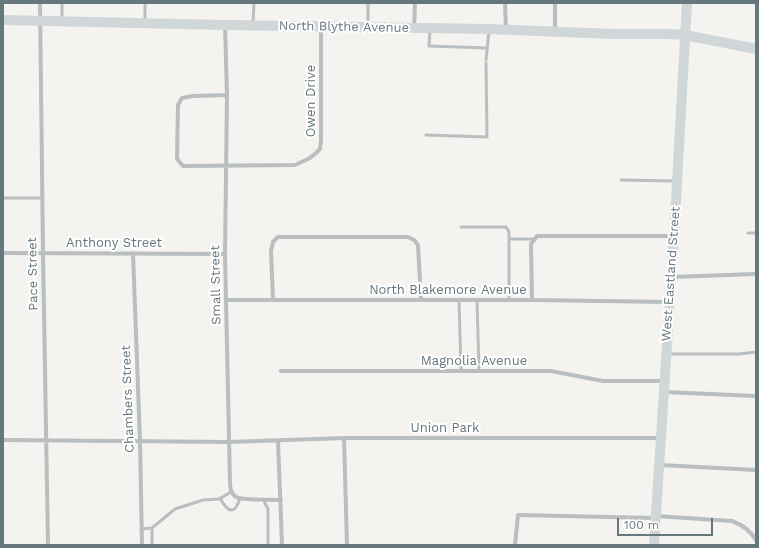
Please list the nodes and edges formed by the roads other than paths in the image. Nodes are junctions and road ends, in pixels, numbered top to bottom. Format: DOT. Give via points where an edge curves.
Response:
graph roads {
  1 [pos="40,3"];
  2 [pos="62,3"];
  3 [pos="145,3"];
  4 [pos="254,3"];
  5 [pos="368,3"];
  6 [pos="415,3"];
  7 [pos="505,3"];
  8 [pos="555,3"];
  9 [pos="687,3"];
  10 [pos="3,20"];
  11 [pos="41,21"];
  12 [pos="62,22"];
  13 [pos="144,24"];
  14 [pos="225,26"];
  15 [pos="253,26"];
  16 [pos="321,26"];
  17 [pos="368,27"];
  18 [pos="414,28"];
  19 [pos="430,28"];
  20 [pos="489,29"];
  21 [pos="506,30"];
  22 [pos="555,31"];
  23 [pos="685,35"];
  24 [pos="487,48"];
  25 [pos="756,49"];
  26 [pos="227,95"];
  27 [pos="426,135"];
  28 [pos="227,166"];
  29 [pos="621,180"];
  30 [pos="677,181"];
  31 [pos="3,198"];
  32 [pos="42,198"];
  33 [pos="461,227"];
  34 [pos="748,233"];
  35 [pos="756,233"];
  36 [pos="674,236"];
  37 [pos="509,239"];
  38 [pos="534,239"];
  39 [pos="3,253"];
  40 [pos="43,253"];
  41 [pos="133,253"];
  42 [pos="226,254"];
  43 [pos="756,274"];
  44 [pos="671,277"];
  45 [pos="273,299"];
  46 [pos="227,300"];
  47 [pos="421,300"];
  48 [pos="459,300"];
  49 [pos="477,300"];
  50 [pos="509,300"];
  51 [pos="532,300"];
  52 [pos="670,302"];
  53 [pos="756,352"];
  54 [pos="666,354"];
  55 [pos="461,371"];
  56 [pos="479,371"];
  57 [pos="281,372"];
  58 [pos="665,381"];
  59 [pos="664,392"];
  60 [pos="756,396"];
  61 [pos="344,438"];
  62 [pos="661,438"];
  63 [pos="3,440"];
  64 [pos="46,440"];
  65 [pos="278,440"];
  66 [pos="140,441"];
  67 [pos="229,442"];
  68 [pos="660,465"];
  69 [pos="756,470"];
  70 [pos="231,492"];
  71 [pos="220,498"];
  72 [pos="240,498"];
  73 [pos="263,499"];
  74 [pos="281,500"];
  75 [pos="656,517"];
  76 [pos="152,528"];
  77 [pos="141,529"];
  78 [pos="756,540"];
  79 [pos="48,545"];
  80 [pos="142,545"];
  81 [pos="152,545"];
  82 [pos="268,545"];
  83 [pos="282,545"];
  84 [pos="347,545"];
  85 [pos="515,545"];
  86 [pos="654,545"];
  1 -- 11 [label="street, Pace Street"];
  2 -- 12 [label="lane"];
  3 -- 13 [label="lane"];
  4 -- 15 [label="lane"];
  5 -- 17 [label="lane"];
  6 -- 18 [label="street"];
  7 -- 21 [label="street"];
  8 -- 22 [label="street"];
  9 -- 23 [label="street, West Eastland Street"];
  10 -- 11 [label="street, North Blythe Avenue"];
  11 -- 12 [label="street, North Blythe Avenue"];
  11 -- 32 [label="street, Pace Street"];
  12 -- 13 [label="street, North Blythe Avenue"];
  13 -- 14 [label="street, North Blythe Avenue"];
  14 -- 15 [label="street, North Blythe Avenue"];
  14 -- 26 [label="street, Small Street"];
  15 -- 16 [label="street, North Blythe Avenue"];
  16 -- 17 [label="street, North Blythe Avenue"];
  16 -- 28 [label="street, Owen Drive" via="320,149 310,158 295,165"];
  17 -- 18 [label="street, North Blythe Avenue"];
  18 -- 19 [label="street, North Blythe Avenue"];
  19 -- 20 [label="street, North Blythe Avenue"];
  19 -- 24 [label="lane" via="429,46"];
  20 -- 21 [label="street, North Blythe Avenue"];
  20 -- 24 [label="lane"];
  21 -- 22 [label="street, North Blythe Avenue"];
  22 -- 23 [label="street, North Blythe Avenue"];
  23 -- 25 [label="street, North Blythe Avenue"];
  23 -- 30 [label="street, West Eastland Street"];
  24 -- 27 [label="lane" via="487,137"];
  26 -- 28 [label="street, Small Street"];
  26 -- 28 [label="street" via="182,98 178,105 177,159 183,166"];
  28 -- 42 [label="street, Small Street"];
  29 -- 30 [label="lane"];
  30 -- 36 [label="street, West Eastland Street"];
  31 -- 32 [label="lane"];
  32 -- 40 [label="street, Pace Street"];
  33 -- 37 [label="lane" via="506,227"];
  34 -- 35 [label="lane"];
  36 -- 38 [label="street" via="543,235"];
  36 -- 44 [label="street, West Eastland Street"];
  37 -- 38 [label="lane"];
  37 -- 50 [label="lane"];
  38 -- 51 [label="street" via="531,244"];
  39 -- 40 [label="street, Anthony Street"];
  40 -- 41 [label="street, Anthony Street"];
  40 -- 64 [label="street, Pace Street"];
  41 -- 42 [label="street, Anthony Street"];
  41 -- 66 [label="street, Chambers Street"];
  42 -- 46 [label="street, Small Street"];
  43 -- 44 [label="street"];
  44 -- 52 [label="street, West Eastland Street"];
  45 -- 46 [label="street, North Blakemore Avenue"];
  45 -- 47 [label="street, North Blakemore Avenue"];
  45 -- 47 [label="street" via="272,251 273,242 278,237 408,237 418,245"];
  46 -- 67 [label="street, Small Street"];
  47 -- 48 [label="street, North Blakemore Avenue"];
  48 -- 49 [label="street, North Blakemore Avenue"];
  48 -- 55 [label="lane"];
  49 -- 50 [label="street, North Blakemore Avenue"];
  49 -- 56 [label="lane"];
  50 -- 51 [label="street, North Blakemore Avenue"];
  51 -- 52 [label="street, North Blakemore Avenue"];
  52 -- 54 [label="street, West Eastland Street"];
  53 -- 54 [label="lane"];
  54 -- 58 [label="street, West Eastland Street"];
  55 -- 56 [label="street, Magnolia Avenue"];
  55 -- 57 [label="street, Magnolia Avenue"];
  56 -- 58 [label="street, Magnolia Avenue" via="551,370 603,381"];
  58 -- 59 [label="street, West Eastland Street"];
  59 -- 60 [label="street"];
  59 -- 62 [label="street, West Eastland Street"];
  61 -- 62 [label="street, Union Park"];
  61 -- 65 [label="street, Union Park"];
  61 -- 84 [label="street"];
  62 -- 68 [label="street, West Eastland Street"];
  63 -- 64 [label="street, Union Park"];
  64 -- 66 [label="street, Union Park"];
  64 -- 79 [label="street, Pace Street"];
  65 -- 67 [label="street, Union Park"];
  65 -- 74 [label="street"];
  66 -- 67 [label="street, Union Park"];
  66 -- 77 [label="street, Chambers Street"];
  67 -- 70 [label="street, Small Street"];
  68 -- 69 [label="street"];
  68 -- 75 [label="street, West Eastland Street"];
  70 -- 71 [label="lane"];
  70 -- 72 [label="street"];
  71 -- 72 [label="lane" via="225,508 230,510 238,507"];
  71 -- 76 [label="lane" via="203,500 175,509"];
  72 -- 73 [label="street"];
  73 -- 74 [label="street"];
  73 -- 82 [label="lane" via="268,509"];
  74 -- 83 [label="street"];
  75 -- 78 [label="street" via="732,521 751,532"];
  75 -- 85 [label="street" via="518,515"];
  75 -- 86 [label="street, West Eastland Street"];
  76 -- 77 [label="lane"];
  76 -- 81 [label="lane"];
  77 -- 80 [label="street, Chambers Street"];
}
